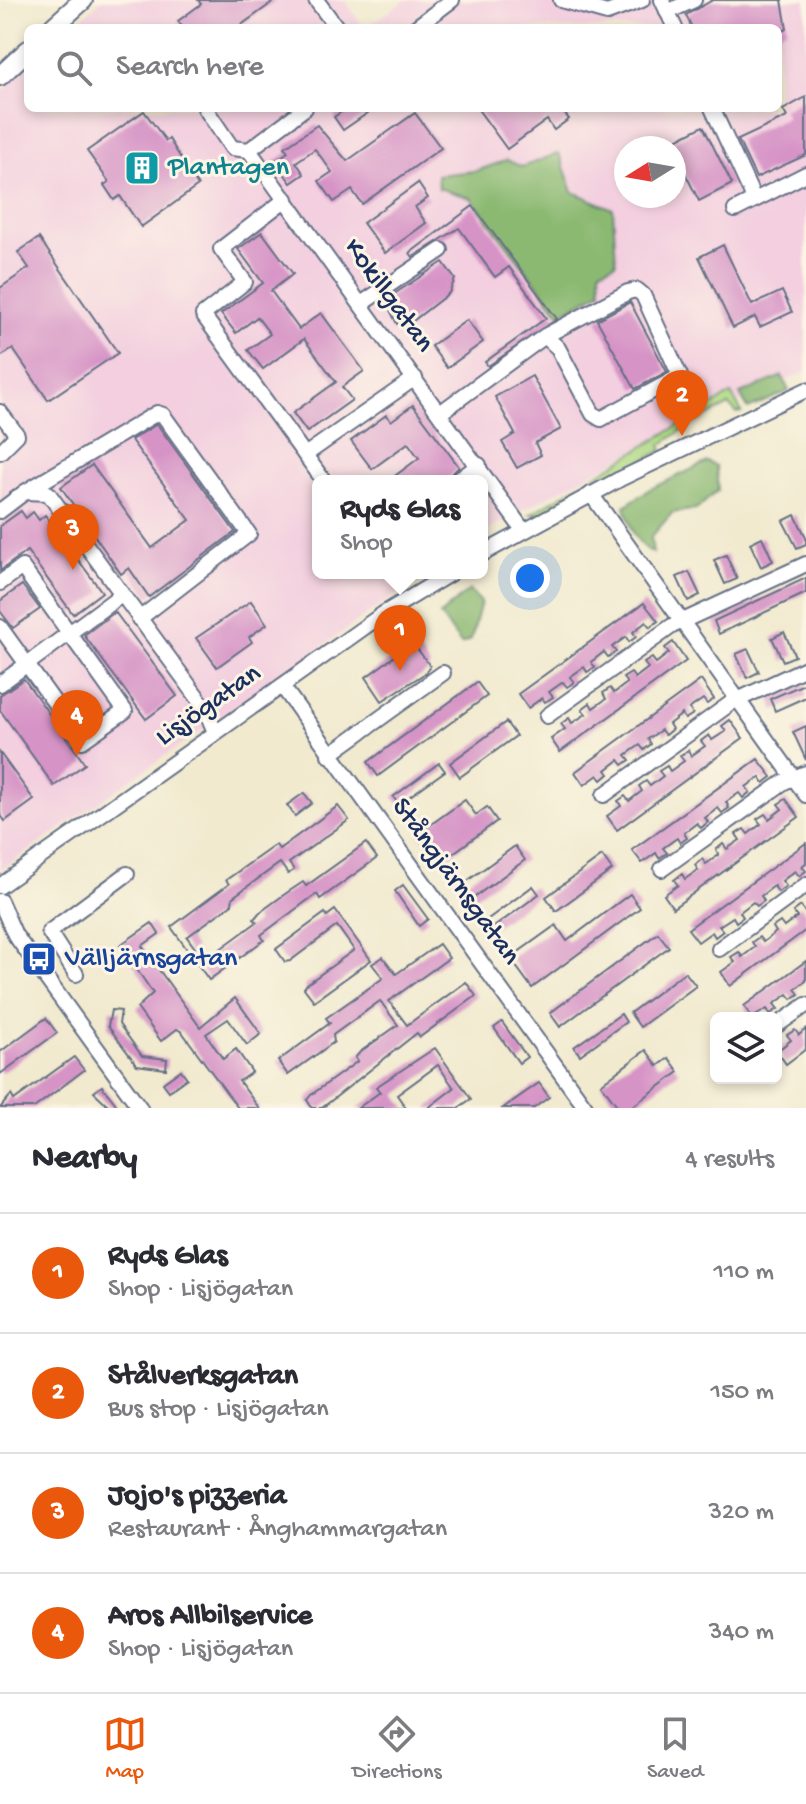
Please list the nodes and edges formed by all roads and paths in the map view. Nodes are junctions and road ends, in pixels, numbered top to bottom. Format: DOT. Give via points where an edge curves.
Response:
graph roads {
  1 [pos="83,0"];
  2 [pos="316,0"];
  3 [pos="452,0"];
  4 [pos="561,0"];
  5 [pos="642,0"];
  6 [pos="694,0"];
  7 [pos="664,6"];
  8 [pos="56,24"];
  9 [pos="334,24"];
  10 [pos="420,24"];
  11 [pos="673,24"];
  12 [pos="24,54"];
  13 [pos="0,76"];
  14 [pos="208,112"];
  15 [pos="300,112"];
  16 [pos="714,112"];
  17 [pos="249,150"];
  18 [pos="806,174"];
  19 [pos="286,199"];
  20 [pos="754,199"];
  21 [pos="735,210"];
  22 [pos="441,250"];
  23 [pos="361,304"];
  24 [pos="545,336"];
  25 [pos="415,378"];
  26 [pos="806,390"];
  27 [pos="0,412"];
  28 [pos="440,413"];
  29 [pos="0,452"];
  30 [pos="305,455"];
  31 [pos="479,465"];
  32 [pos="320,475"];
  33 [pos="465,475"];
  34 [pos="486,475"];
  35 [pos="488,478"];
  36 [pos="25,492"];
  37 [pos="591,494"];
  38 [pos="1,508"];
  39 [pos="523,530"];
  40 [pos="488,550"];
  41 [pos="806,564"];
  42 [pos="441,579"];
  43 [pos="0,583"];
  44 [pos="121,595"];
  45 [pos="139,619"];
  46 [pos="682,622"];
  47 [pos="0,627"];
  48 [pos="70,634"];
  49 [pos="27,664"];
  50 [pos="806,668"];
  51 [pos="443,673"];
  52 [pos="0,684"];
  53 [pos="282,686"];
  54 [pos="738,700"];
  55 [pos="547,716"];
  56 [pos="221,729"];
  57 [pos="329,755"];
  58 [pos="800,776"];
  59 [pos="604,795"];
  60 [pos="806,795"];
  61 [pos="662,869"];
  62 [pos="127,874"];
  63 [pos="806,885"];
  64 [pos="0,886"];
  65 [pos="0,901"];
  66 [pos="0,922"];
  67 [pos="15,935"];
  68 [pos="719,949"];
  69 [pos="76,974"];
  70 [pos="806,1005"];
  71 [pos="782,1022"];
  72 [pos="140,1108"];
  73 [pos="586,1108"];
  1 -- 8 [label="main road"];
  2 -- 9 [label="street"];
  3 -- 10 [label="street"];
  4 -- 5 [label="street" via="607,13"];
  6 -- 7 [label="street"];
  7 -- 11 [label="street"];
  12 -- 13 [label="main road"];
  14 -- 17 [label="street, Kokillgatan" via="232,148"];
  15 -- 17 [label="street"];
  16 -- 20 [label="street"];
  17 -- 19 [label="street, Kokillgatan"];
  18 -- 20 [label="street"];
  19 -- 23 [label="street, Kokillgatan"];
  19 -- 30 [label="street" via="221,249 245,282 203,315"];
  20 -- 21 [label="street"];
  22 -- 23 [label="street"];
  23 -- 25 [label="street, Kokillgatan"];
  24 -- 24 [label="street" via="608,300 637,290 680,376 601,419 593,414 558,348"];
  24 -- 28 [label="street"];
  25 -- 28 [label="street, Kokillgatan"];
  25 -- 30 [label="street"];
  26 -- 37 [label="street"];
  27 -- 29 [label="street" via="17,435"];
  28 -- 31 [label="street, Kokillgatan"];
  30 -- 32 [label="street"];
  31 -- 33 [label="street"];
  31 -- 34 [label="street, Kokillgatan"];
  35 -- 39 [label="street, Kokillgatan"];
  36 -- 38 [label="street"];
  36 -- 44 [label="street" via="48,493"];
  36 -- 45 [label="street" via="127,428 163,415 249,534"];
  37 -- 39 [label="street"];
  37 -- 46 [label="street"];
  39 -- 40 [label="street"];
  41 -- 46 [label="street"];
  42 -- 53 [label="street, Lisjögatan"];
  43 -- 48 [label="street" via="22,567"];
  44 -- 45 [label="street"];
  44 -- 48 [label="street"];
  45 -- 56 [label="street" via="204,706 217,712"];
  46 -- 54 [label="street"];
  46 -- 55 [label="street"];
  47 -- 49 [label="street"];
  48 -- 49 [label="street"];
  48 -- 49 [label="street" via="125,711 82,741"];
  49 -- 52 [label="street"];
  50 -- 54 [label="street"];
  51 -- 57 [label="street"];
  53 -- 56 [label="street, Lisjögatan"];
  53 -- 57 [label="street, Stångjärnsgatan"];
  54 -- 58 [label="street"];
  54 -- 59 [label="street"];
  56 -- 64 [label="street, Lisjögatan"];
  57 -- 73 [label="street, Stångjärnsgatan"];
  58 -- 60 [label="street"];
  58 -- 61 [label="street"];
  62 -- 69 [label="street" via="49,932"];
  63 -- 68 [label="street"];
  65 -- 67 [label="street"];
  66 -- 67 [label="street"];
  67 -- 72 [label="street"];
  70 -- 71 [label="street"];
}
